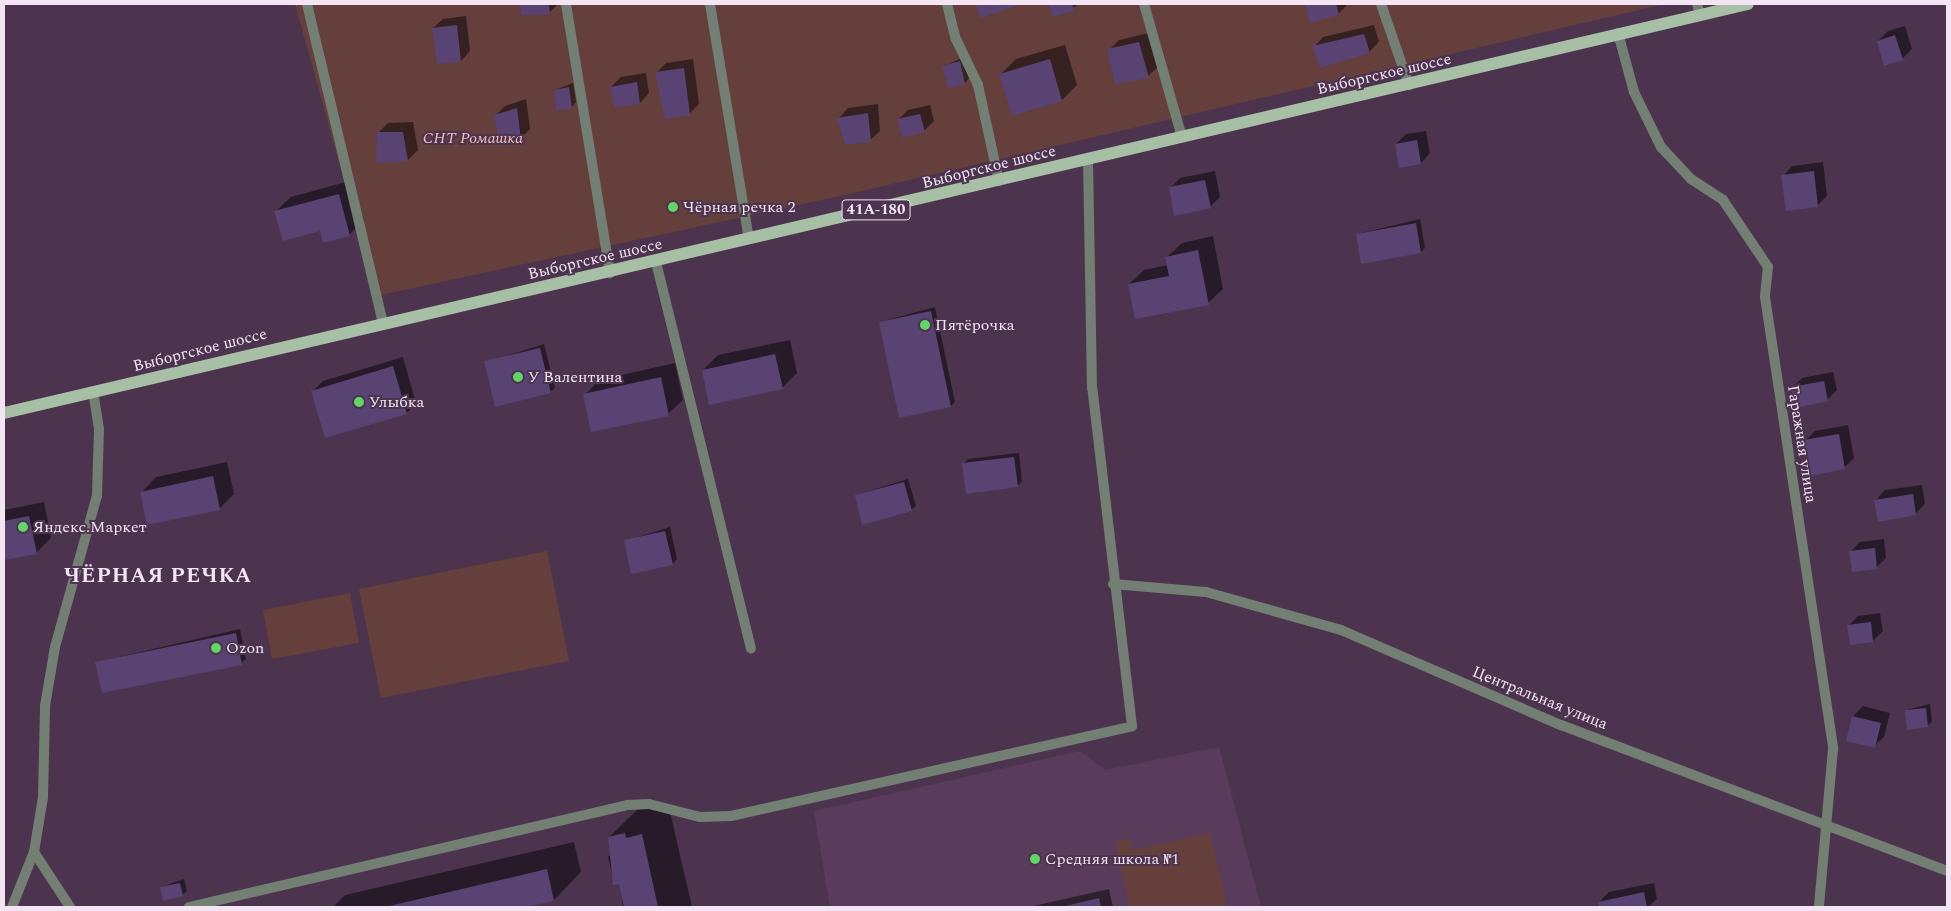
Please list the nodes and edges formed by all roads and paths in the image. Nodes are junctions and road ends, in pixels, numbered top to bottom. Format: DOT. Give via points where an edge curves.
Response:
graph roads {
  1 [pos="307,4"];
  2 [pos="566,4"];
  3 [pos="710,4"];
  4 [pos="947,4"];
  5 [pos="1144,4"];
  6 [pos="1381,4"];
  7 [pos="1748,4"];
  8 [pos="1699,9"];
  9 [pos="1618,33"];
  10 [pos="1409,85"];
  11 [pos="1182,137"];
  12 [pos="1088,159"];
  13 [pos="999,181"];
  14 [pos="749,239"];
  15 [pos="656,262"];
  16 [pos="610,273"];
  17 [pos="383,323"];
  18 [pos="93,392"];
  19 [pos="4,414"];
  20 [pos="1114,584"];
  21 [pos="751,648"];
  22 [pos="1829,828"];
  23 [pos="34,852"];
  24 [pos="1947,871"];
  25 [pos="12,907"];
  26 [pos="70,907"];
  27 [pos="189,907"];
  28 [pos="1819,907"];
  1 -- 17 [label="street"];
  2 -- 16 [label="street"];
  3 -- 14 [label="street"];
  4 -- 13 [label="street" via="956,39 978,85"];
  5 -- 11 [label="street"];
  6 -- 10 [label="street"];
  7 -- 8 [label="main road, Выборгское шоссе / 41А-180"];
  8 -- 9 [label="main road, Выборгское шоссе / 41А-180"];
  9 -- 10 [label="main road, Выборгское шоссе / 41А-180"];
  9 -- 22 [label="street, Гаражная улица" via="1634,92 1661,147 1691,179 1723,200 1768,267 1765,297 1833,749"];
  10 -- 11 [label="main road, Выборгское шоссе / 41А-180"];
  11 -- 12 [label="main road, Выборгское шоссе / 41А-180"];
  12 -- 13 [label="main road, Выборгское шоссе / 41А-180"];
  12 -- 20 [label="street" via="1092,388"];
  13 -- 14 [label="main road, Выборгское шоссе / 41А-180"];
  14 -- 15 [label="main road, Выборгское шоссе / 41А-180"];
  15 -- 16 [label="main road, Выборгское шоссе / 41А-180"];
  15 -- 21 [label="street"];
  16 -- 17 [label="main road, Выборгское шоссе / 41А-180"];
  17 -- 18 [label="main road, Выборгское шоссе / 41А-180"];
  18 -- 19 [label="main road, Выборгское шоссе / 41А-180"];
  18 -- 23 [label="street" via="99,429 97,496 55,647 45,706 44,797"];
  20 -- 22 [label="street, Центральная улица" via="1206,592 1341,630 1561,725"];
  20 -- 27 [label="street" via="1132,726 731,816 700,817 648,804 628,805"];
  22 -- 24 [label="street, Центральная улица"];
  22 -- 28 [label="street, Гаражная улица"];
  23 -- 25 [label="street"];
  23 -- 26 [label="street"];
}
